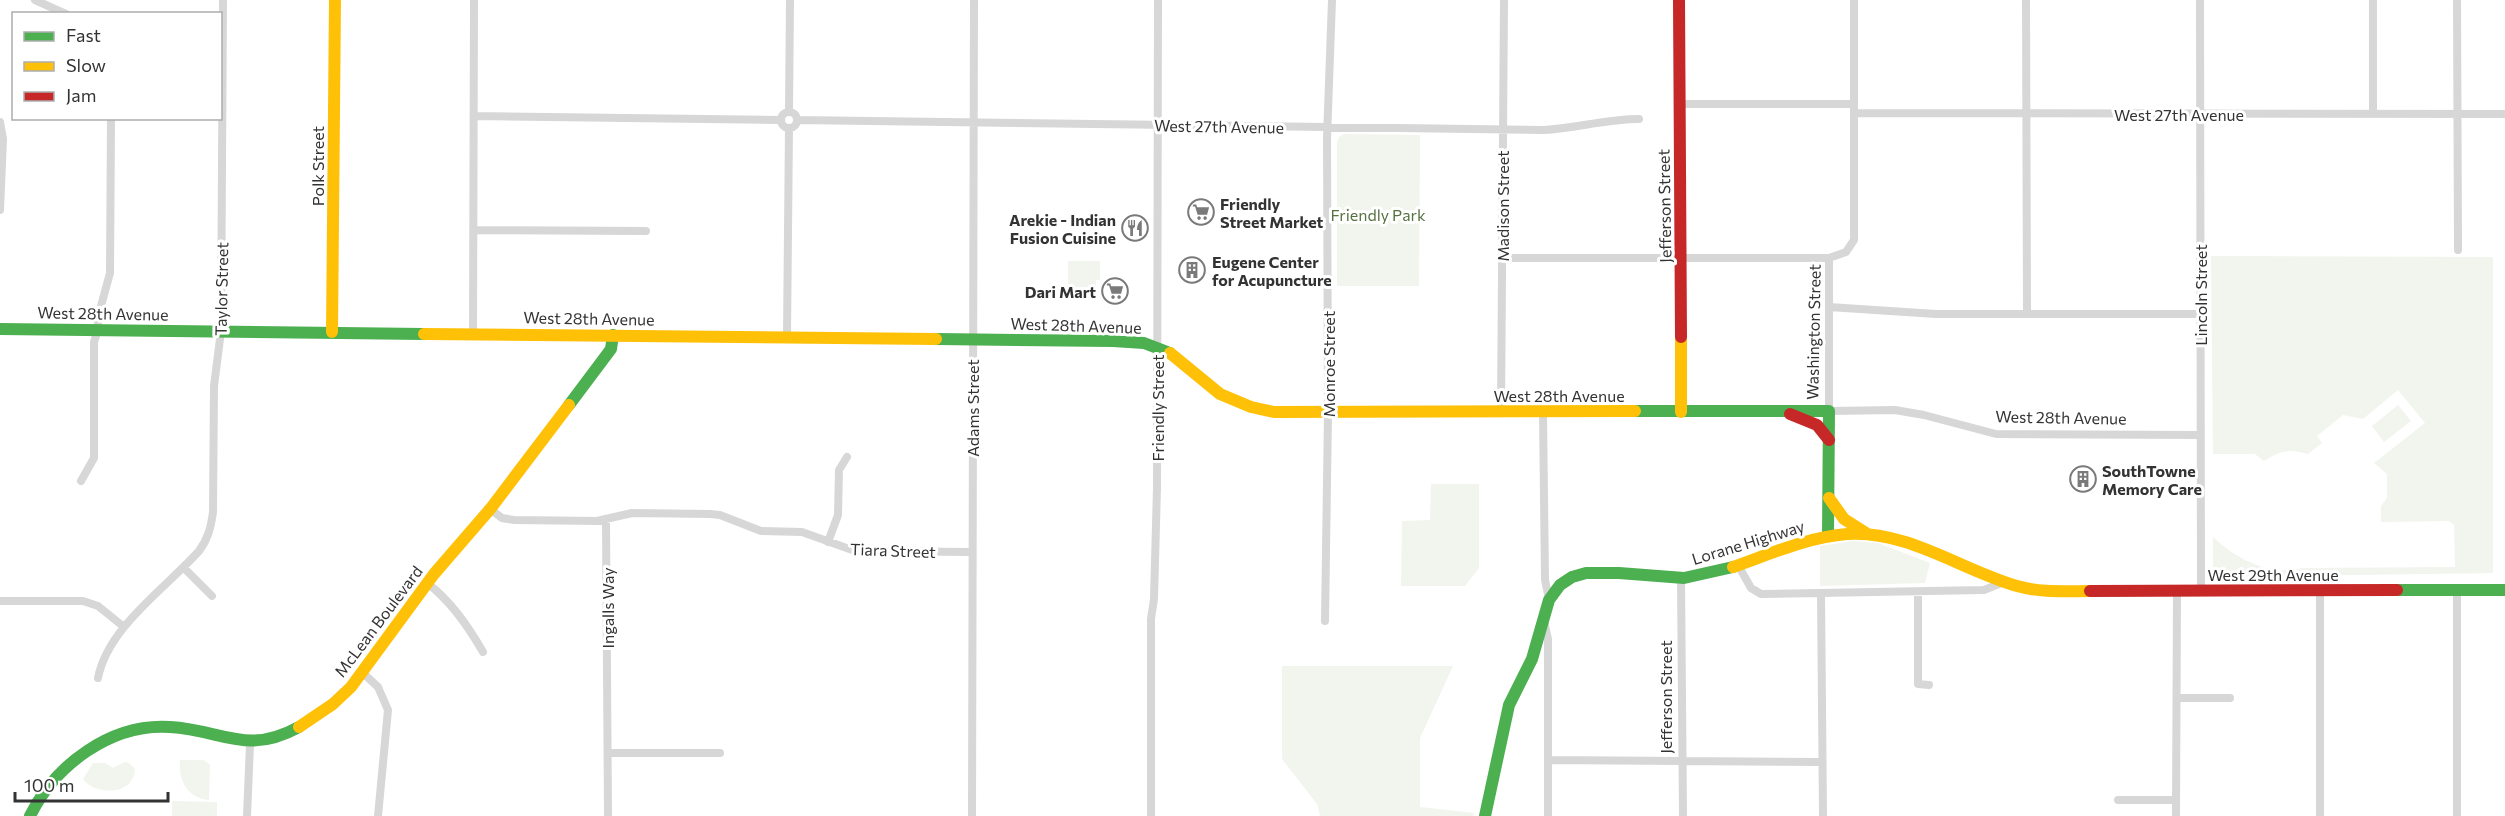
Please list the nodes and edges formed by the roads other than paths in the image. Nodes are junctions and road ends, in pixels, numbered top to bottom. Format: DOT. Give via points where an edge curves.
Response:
graph roads {
  1 [pos="35,0"];
  2 [pos="223,0"];
  3 [pos="335,0"];
  4 [pos="474,0"];
  5 [pos="790,0"];
  6 [pos="974,0"];
  7 [pos="1158,0"];
  8 [pos="1332,0"];
  9 [pos="1504,0"];
  10 [pos="1679,0"];
  11 [pos="1854,0"];
  12 [pos="2026,0"];
  13 [pos="2200,0"];
  14 [pos="2373,0"];
  15 [pos="2457,0"];
  16 [pos="62,12"];
  17 [pos="1679,104"];
  18 [pos="1853,109"];
  19 [pos="789,111"];
  20 [pos="2026,114"];
  21 [pos="2200,114"];
  22 [pos="2373,114"];
  23 [pos="2458,114"];
  24 [pos="2505,114"];
  25 [pos="474,117"];
  26 [pos="1639,119"];
  27 [pos="111,120"];
  28 [pos="780,120"];
  29 [pos="797,120"];
  30 [pos="0,122"];
  31 [pos="973,123"];
  32 [pos="1158,125"];
  33 [pos="789,128"];
  34 [pos="1329,128"];
  35 [pos="1502,129"];
  36 [pos="0,210"];
  37 [pos="474,230"];
  38 [pos="646,231"];
  39 [pos="2458,250"];
  40 [pos="1502,258"];
  41 [pos="1681,258"];
  42 [pos="1829,258"];
  43 [pos="1829,307"];
  44 [pos="2027,314"];
  45 [pos="2200,314"];
  46 [pos="0,329"];
  47 [pos="98,330"];
  48 [pos="221,331"];
  49 [pos="332,332"];
  50 [pos="473,333"];
  51 [pos="613,335"];
  52 [pos="787,336"];
  53 [pos="972,339"];
  54 [pos="1157,348"];
  55 [pos="1780,411"];
  56 [pos="1829,411"];
  57 [pos="1501,412"];
  58 [pos="1543,412"];
  59 [pos="1681,412"];
  60 [pos="1328,413"];
  61 [pos="2199,435"];
  62 [pos="1829,440"];
  63 [pos="847,456"];
  64 [pos="81,481"];
  65 [pos="1828,496"];
  66 [pos="489,509"];
  67 [pos="606,520"];
  68 [pos="1828,535"];
  69 [pos="1873,535"];
  70 [pos="828,542"];
  71 [pos="971,552"];
  72 [pos="1738,565"];
  73 [pos="184,568"];
  74 [pos="1681,578"];
  75 [pos="2005,582"];
  76 [pos="427,583"];
  77 [pos="2200,590"];
  78 [pos="2320,590"];
  79 [pos="2457,590"];
  80 [pos="2505,590"];
  81 [pos="2041,591"];
  82 [pos="2177,591"];
  83 [pos="1917,592"];
  84 [pos="1821,594"];
  85 [pos="212,596"];
  86 [pos="1549,599"];
  87 [pos="0,601"];
  88 [pos="1543,618"];
  89 [pos="1325,621"];
  90 [pos="124,627"];
  91 [pos="483,652"];
  92 [pos="363,673"];
  93 [pos="98,678"];
  94 [pos="1929,684"];
  95 [pos="2177,698"];
  96 [pos="2229,698"];
  97 [pos="250,744"];
  98 [pos="608,753"];
  99 [pos="720,753"];
  100 [pos="1682,759"];
  101 [pos="1548,760"];
  102 [pos="1822,762"];
  103 [pos="2118,800"];
  104 [pos="2176,800"];
  105 [pos="30,816"];
  106 [pos="247,816"];
  107 [pos="378,816"];
  108 [pos="608,816"];
  109 [pos="972,816"];
  110 [pos="1151,816"];
  111 [pos="1485,816"];
  112 [pos="1548,816"];
  113 [pos="1683,816"];
  114 [pos="1823,816"];
  115 [pos="2176,816"];
  116 [pos="2319,816"];
  117 [pos="2457,816"];
  1 -- 16 [label="street"];
  2 -- 48 [label="street, Taylor Street"];
  3 -- 49 [label="main road, Polk Street"];
  4 -- 25 [label="street"];
  5 -- 19 [label="street"];
  6 -- 31 [label="street, Adams Street"];
  7 -- 32 [label="street, Friendly Street"];
  8 -- 34 [label="street, Monroe Street"];
  9 -- 35 [label="street, Madison Street"];
  10 -- 17 [label="main road, Jefferson Street"];
  11 -- 18 [label="street, Washington Street"];
  12 -- 20 [label="street"];
  13 -- 21 [label="street, Lincoln Street"];
  14 -- 22 [label="street"];
  15 -- 23 [label="street"];
  17 -- 18 [label="street, West 27th Avenue"];
  17 -- 41 [label="main road, Jefferson Street"];
  18 -- 20 [label="street, West 27th Avenue"];
  18 -- 42 [label="street, Washington Street" via="1854,240 1846,252"];
  19 -- 28 [label="street"];
  19 -- 29 [label="street"];
  20 -- 21 [label="street, West 27th Avenue"];
  20 -- 44 [label="street"];
  21 -- 22 [label="street, West 27th Avenue"];
  21 -- 45 [label="street, Lincoln Street"];
  22 -- 23 [label="street, West 27th Avenue"];
  23 -- 24 [label="street, West 27th Avenue"];
  23 -- 39 [label="street"];
  25 -- 28 [label="street"];
  25 -- 37 [label="street"];
  26 -- 35 [label="street, West 27th Avenue" via="1558,129"];
  27 -- 47 [label="street" via="110,273"];
  28 -- 33 [label="street"];
  29 -- 31 [label="street, West 27th Avenue"];
  29 -- 33 [label="street"];
  30 -- 36 [label="street"];
  31 -- 32 [label="street, West 27th Avenue"];
  31 -- 53 [label="street, Adams Street"];
  32 -- 34 [label="street, West 27th Avenue"];
  32 -- 54 [label="street, Friendly Street"];
  33 -- 52 [label="street"];
  34 -- 35 [label="street, West 27th Avenue"];
  34 -- 60 [label="street, Monroe Street"];
  35 -- 40 [label="street, Madison Street"];
  37 -- 38 [label="street"];
  37 -- 50 [label="street"];
  40 -- 41 [label="street"];
  40 -- 57 [label="street, Madison Street"];
  41 -- 42 [label="street"];
  41 -- 59 [label="main road, Jefferson Street"];
  42 -- 43 [label="street, Washington Street"];
  43 -- 44 [label="street" via="1936,314"];
  43 -- 56 [label="street, Washington Street"];
  44 -- 45 [label="street"];
  45 -- 61 [label="street, Lincoln Street"];
  46 -- 47 [label="main road, West 28th Avenue"];
  47 -- 48 [label="main road, West 28th Avenue"];
  47 -- 64 [label="street" via="94,342 94,458"];
  48 -- 49 [label="main road, West 28th Avenue"];
  48 -- 73 [label="street, Taylor Street" via="214,386 213,512 206,541"];
  49 -- 50 [label="main road, West 28th Avenue"];
  50 -- 51 [label="main road, West 28th Avenue"];
  51 -- 52 [label="main road, West 28th Avenue"];
  51 -- 66 [label="main road, McLean Boulevard" via="611,349"];
  52 -- 53 [label="main road, West 28th Avenue"];
  53 -- 54 [label="main road, West 28th Avenue" via="1113,340"];
  53 -- 71 [label="street, Adams Street"];
  54 -- 60 [label="main road, West 28th Avenue" via="1179,358 1214,389 1242,404 1274,412"];
  54 -- 110 [label="street, Friendly Street"];
  55 -- 56 [label="main road, West 28th Avenue"];
  55 -- 59 [label="main road, West 28th Avenue"];
  55 -- 62 [label="main road" via="1815,424"];
  56 -- 61 [label="street, West 28th Avenue" via="1895,410 1996,434"];
  56 -- 62 [label="main road, Washington Street"];
  57 -- 58 [label="main road, West 28th Avenue"];
  57 -- 60 [label="main road, West 28th Avenue"];
  58 -- 59 [label="main road, West 28th Avenue"];
  58 -- 86 [label="street" via="1545,580"];
  60 -- 89 [label="street, Monroe Street"];
  61 -- 77 [label="street, Lincoln Street"];
  62 -- 65 [label="main road, Washington Street"];
  63 -- 70 [label="street" via="839,470 838,512"];
  65 -- 68 [label="main road, Washington Street"];
  65 -- 69 [label="main road" via="1854,528"];
  66 -- 67 [label="street" via="507,519"];
  66 -- 76 [label="main road, McLean Boulevard"];
  67 -- 70 [label="street, Tiara Street" via="632,513 710,514 760,531 799,532"];
  67 -- 98 [label="street, Ingalls Way"];
  68 -- 69 [label="main road, Lorane Highway"];
  68 -- 72 [label="main road, Lorane Highway"];
  69 -- 75 [label="main road, Lorane Highway" via="1903,542"];
  70 -- 71 [label="street, Tiara Street" via="855,551"];
  71 -- 109 [label="street, Adams Street"];
  72 -- 74 [label="main road, Lorane Highway"];
  72 -- 84 [label="street" via="1758,594"];
  73 -- 85 [label="street"];
  73 -- 90 [label="street, Taylor Street"];
  74 -- 86 [label="main road, Lorane Highway" via="1584,574 1561,584"];
  74 -- 100 [label="street, Jefferson Street"];
  75 -- 81 [label="main road, Lorane Highway"];
  75 -- 83 [label="street" via="1984,590"];
  76 -- 91 [label="street" via="457,612"];
  76 -- 92 [label="main road, McLean Boulevard"];
  77 -- 78 [label="main road, West 29th Avenue"];
  77 -- 82 [label="main road, West 29th Avenue"];
  78 -- 79 [label="main road, West 29th Avenue"];
  78 -- 116 [label="street"];
  79 -- 80 [label="main road, West 29th Avenue"];
  79 -- 117 [label="street"];
  81 -- 82 [label="main road, West 29th Avenue"];
  82 -- 95 [label="street"];
  83 -- 84 [label="street"];
  83 -- 94 [label="street" via="1918,684"];
  84 -- 102 [label="street"];
  86 -- 88 [label="main road"];
  87 -- 90 [label="street" via="83,602 98,606"];
  88 -- 101 [label="street" via="1548,639"];
  88 -- 111 [label="main road" via="1533,658 1508,706"];
  90 -- 93 [label="street, Taylor Street" via="110,645"];
  92 -- 97 [label="main road, McLean Boulevard" via="307,722 291,732"];
  92 -- 107 [label="street" via="378,687 388,710"];
  95 -- 96 [label="street"];
  95 -- 104 [label="street"];
  97 -- 105 [label="main road, McLean Boulevard" via="171,727 129,731 103,741 73,762 45,791"];
  97 -- 106 [label="street"];
  98 -- 99 [label="street"];
  98 -- 108 [label="street, Ingalls Way"];
  100 -- 101 [label="street"];
  100 -- 102 [label="street"];
  100 -- 113 [label="street, Jefferson Street"];
  101 -- 112 [label="street"];
  102 -- 114 [label="street"];
  103 -- 104 [label="street"];
  104 -- 115 [label="street"];
}
